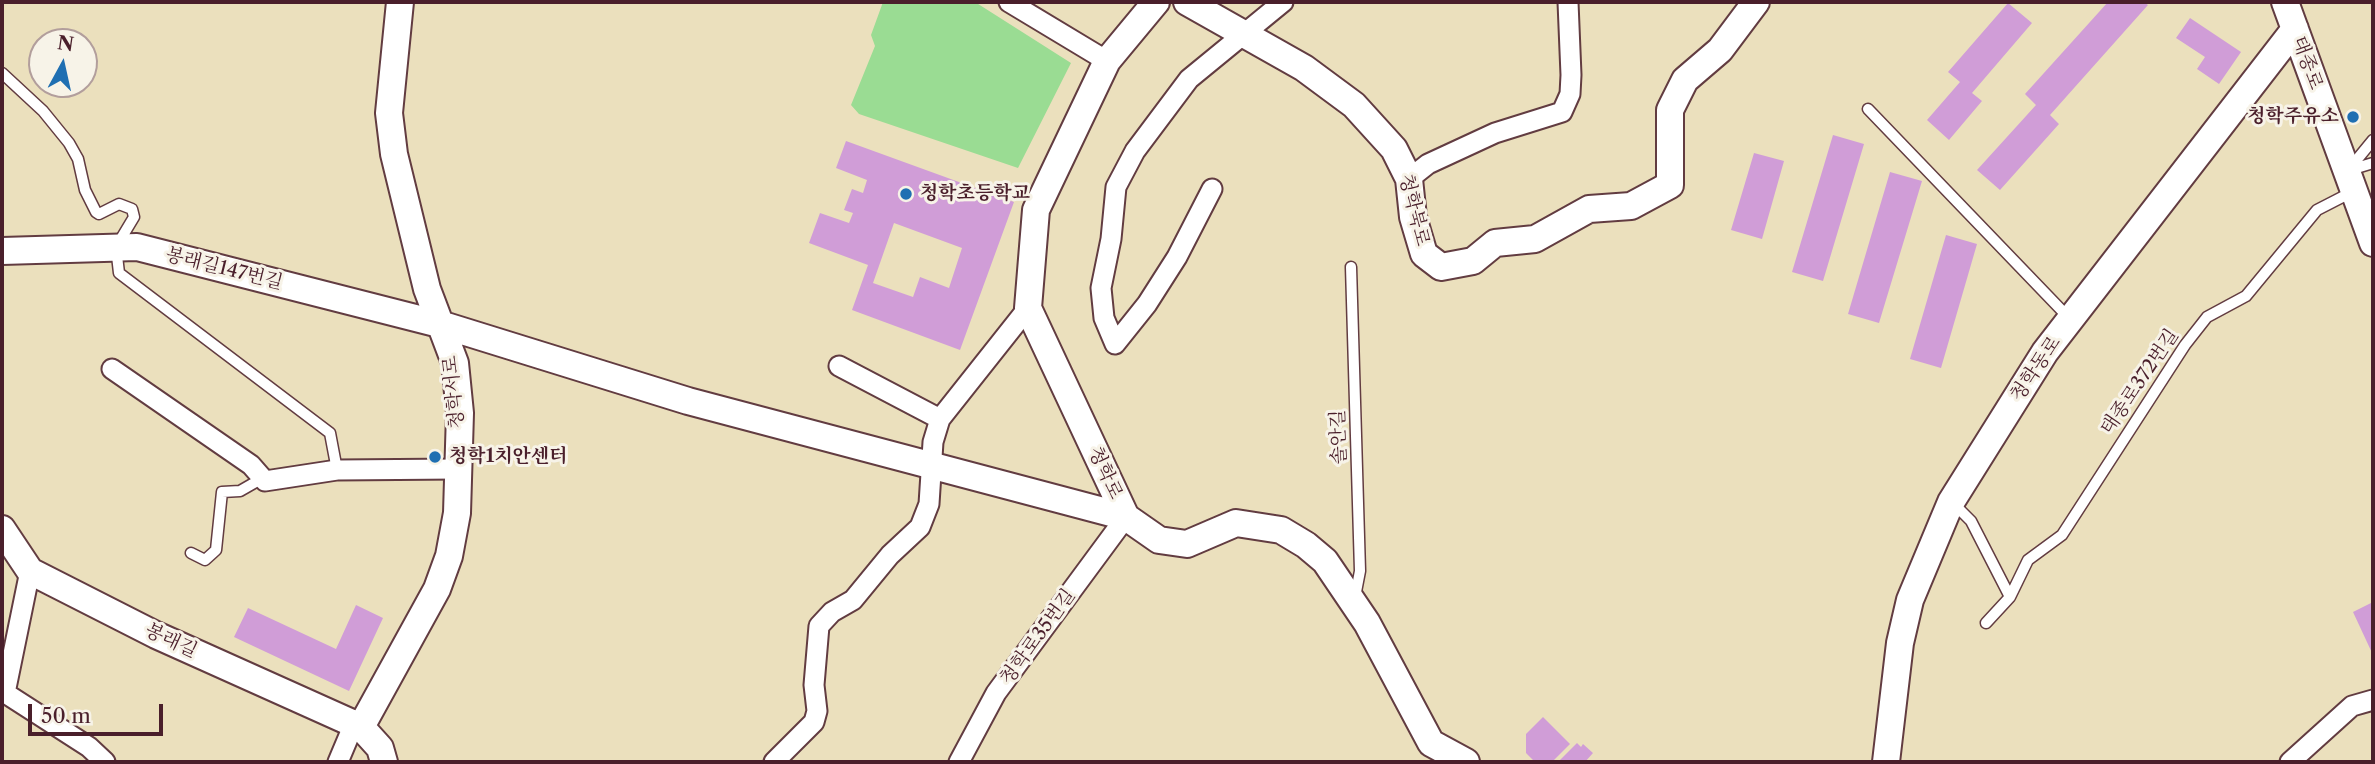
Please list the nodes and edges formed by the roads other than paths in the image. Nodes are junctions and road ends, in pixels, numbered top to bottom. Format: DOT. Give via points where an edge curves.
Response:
graph roads {
  1 [pos="400,2"];
  2 [pos="1009,2"];
  3 [pos="1156,2"];
  4 [pos="1187,2"];
  5 [pos="1283,2"];
  6 [pos="1568,2"];
  7 [pos="2285,2"];
  8 [pos="1753,3"];
  9 [pos="2295,29"];
  10 [pos="1244,34"];
  11 [pos="1107,61"];
  12 [pos="2,73"];
  13 [pos="1868,109"];
  14 [pos="2373,140"];
  15 [pos="2373,163"];
  16 [pos="1409,179"];
  17 [pos="2351,181"];
  18 [pos="1212,189"];
  19 [pos="2373,243"];
  20 [pos="116,247"];
  21 [pos="2,251"];
  22 [pos="1351,267"];
  23 [pos="1028,308"];
  24 [pos="2070,320"];
  25 [pos="443,325"];
  26 [pos="839,366"];
  27 [pos="112,369"];
  28 [pos="940,419"];
  29 [pos="933,467"];
  30 [pos="458,469"];
  31 [pos="337,470"];
  32 [pos="261,479"];
  33 [pos="1951,502"];
  34 [pos="1126,517"];
  35 [pos="2,529"];
  36 [pos="191,553"];
  37 [pos="30,571"];
  38 [pos="2010,597"];
  39 [pos="1354,604"];
  40 [pos="1986,624"];
  41 [pos="3,697"];
  42 [pos="2373,700"];
  43 [pos="357,725"];
  44 [pos="105,762"];
  45 [pos="338,762"];
  46 [pos="384,762"];
  47 [pos="774,762"];
  48 [pos="959,762"];
  49 [pos="1466,762"];
  50 [pos="1886,762"];
  51 [pos="2290,762"];
  1 -- 25 [label="street, 청학서로" via="389,113 394,154 427,289"];
  2 -- 11 [label="street"];
  3 -- 11 [label="street"];
  4 -- 10 [label="street, 청학북로"];
  5 -- 10 [label="street"];
  6 -- 16 [label="street" via="1572,75 1562,112 1496,133 1428,164"];
  7 -- 9 [label="street, 태종로"];
  8 -- 16 [label="street, 청학북로" via="1720,50 1685,80 1670,110 1670,185 1630,206 1589,209 1535,239 1495,243 1473,261 1441,267 1424,254 1413,217"];
  9 -- 17 [label="street, 태종로"];
  9 -- 24 [label="street, 청학동로"];
  10 -- 16 [label="street, 청학북로" via="1304,68 1354,105 1394,149"];
  10 -- 18 [label="street" via="1189,79 1135,151 1116,187 1101,288 1104,317 1115,344 1177,257"];
  11 -- 23 [label="street" via="1037,210"];
  12 -- 20 [label="lane" via="69,143 96,212 118,204 132,209 134,217"];
  13 -- 24 [label="lane"];
  14 -- 17 [label="lane"];
  15 -- 17 [label="lane"];
  17 -- 19 [label="street, 태종로"];
  17 -- 38 [label="lane, 태종로372번길" via="2317,210 2246,296 2207,317 2062,535 2028,560"];
  20 -- 21 [label="street, 봉래길147번길"];
  20 -- 25 [label="street, 봉래길147번길" via="137,247"];
  20 -- 31 [label="lane" via="119,273 330,432"];
  22 -- 39 [label="lane, 솔안길" via="1360,571"];
  23 -- 28 [label="street"];
  23 -- 34 [label="street, 청학로"];
  24 -- 33 [label="street, 청학동로"];
  25 -- 29 [label="street, 봉래길147번길" via="688,401"];
  25 -- 30 [label="street, 청학서로" via="455,363 459,400"];
  26 -- 28 [label="street"];
  27 -- 32 [label="street" via="251,465"];
  28 -- 29 [label="street" via="933,442"];
  29 -- 34 [label="street, 봉래길147번길"];
  29 -- 47 [label="street" via="929,504 920,527 853,600 819,626 814,722"];
  30 -- 31 [label="street"];
  30 -- 43 [label="street, 청학서로" via="457,513 438,589"];
  31 -- 32 [label="street"];
  32 -- 36 [label="lane" via="240,491 222,492 216,550 205,559"];
  33 -- 38 [label="lane" via="1971,520"];
  33 -- 50 [label="street, 청학동로" via="1907,611"];
  34 -- 39 [label="street, 청학로" via="1159,540 1186,544 1236,523 1281,530 1325,561"];
  34 -- 48 [label="street, 청학로35번길" via="996,694"];
  35 -- 37 [label="street, 봉래길"];
  37 -- 41 [label="street"];
  37 -- 43 [label="street, 봉래길" via="156,635"];
  38 -- 40 [label="lane, 태종로372번길"];
  39 -- 49 [label="street, 청학로" via="1431,743"];
  41 -- 44 [label="street" via="89,747"];
  42 -- 51 [label="street" via="2352,706"];
  43 -- 45 [label="street"];
  43 -- 46 [label="street" via="380,748"];
}
